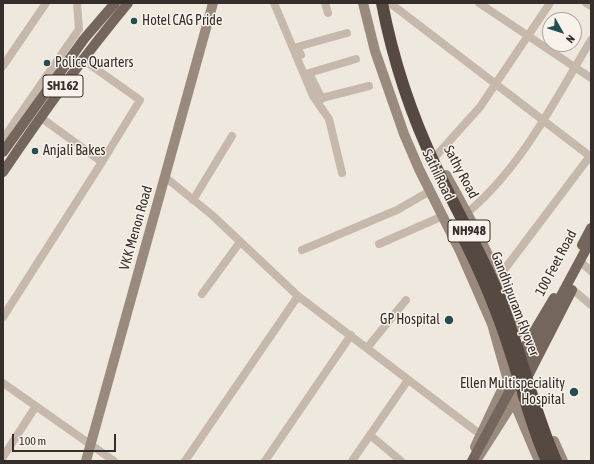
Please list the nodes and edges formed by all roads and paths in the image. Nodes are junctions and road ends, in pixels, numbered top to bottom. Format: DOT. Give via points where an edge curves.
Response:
graph roads {
  1 [pos="46,3"];
  2 [pos="77,3"];
  3 [pos="115,3"];
  4 [pos="128,3"];
  5 [pos="206,3"];
  6 [pos="213,3"];
  7 [pos="274,3"];
  8 [pos="325,3"];
  9 [pos="364,3"];
  10 [pos="373,3"];
  11 [pos="382,3"];
  12 [pos="388,3"];
  13 [pos="479,3"];
  14 [pos="550,3"];
  15 [pos="328,12"];
  16 [pos="348,34"];
  17 [pos="527,36"];
  18 [pos="591,40"];
  19 [pos="82,59"];
  20 [pos="356,59"];
  21 [pos="3,66"];
  22 [pos="574,67"];
  23 [pos="309,73"];
  24 [pos="591,78"];
  25 [pos="496,84"];
  26 [pos="369,86"];
  27 [pos="319,99"];
  28 [pos="40,117"];
  29 [pos="543,121"];
  30 [pos="232,136"];
  31 [pos="3,139"];
  32 [pos="3,152"];
  33 [pos="591,157"];
  34 [pos="435,158"];
  35 [pos="102,162"];
  36 [pos="3,172"];
  37 [pos="342,173"];
  38 [pos="165,177"];
  39 [pos="430,191"];
  40 [pos="193,200"];
  41 [pos="467,213"];
  42 [pos="443,216"];
  43 [pos="591,228"];
  44 [pos="591,240"];
  45 [pos="240,242"];
  46 [pos="379,244"];
  47 [pos="302,250"];
  48 [pos="591,252"];
  49 [pos="588,268"];
  50 [pos="498,278"];
  51 [pos="572,290"];
  52 [pos="202,294"];
  53 [pos="298,296"];
  54 [pos="406,300"];
  55 [pos="591,305"];
  56 [pos="3,317"];
  57 [pos="351,335"];
  58 [pos="367,348"];
  59 [pos="523,350"];
  60 [pos="529,374"];
  61 [pos="507,377"];
  62 [pos="408,380"];
  63 [pos="3,383"];
  64 [pos="514,402"];
  65 [pos="36,406"];
  66 [pos="481,434"];
  67 [pos="370,435"];
  68 [pos="489,440"];
  69 [pos="89,442"];
  70 [pos="3,457"];
  71 [pos="80,461"];
  72 [pos="86,461"];
  73 [pos="114,461"];
  74 [pos="185,461"];
  75 [pos="264,461"];
  76 [pos="352,461"];
  77 [pos="401,461"];
  78 [pos="467,461"];
  79 [pos="472,461"];
  80 [pos="476,461"];
  81 [pos="539,461"];
  82 [pos="547,461"];
  83 [pos="556,461"];
  84 [pos="563,461"];
  1 -- 21 [label="street"];
  2 -- 31 [label="street" via="79,29"];
  3 -- 32 [label="main road, SH162" via="84,38"];
  4 -- 19 [label="main road, SH162"];
  5 -- 69 [label="street, VKK Menon Road"];
  6 -- 38 [label="street, VKK Menon Road"];
  7 -- 27 [label="street"];
  8 -- 15 [label="street"];
  9 -- 39 [label="street, Sathi Road" via="388,93"];
  10 -- 82 [label="highway, Gandhipuram Flyover / NH948" via="399,98 428,169 464,238 490,296 511,354 532,428"];
  11 -- 83 [label="highway, Gandhipuram Flyover / NH948" via="408,101 435,166 497,291 540,422"];
  12 -- 25 [label="street"];
  12 -- 34 [label="street, Sathy Road" via="411,90"];
  13 -- 17 [label="street"];
  14 -- 17 [label="street"];
  16 -- 23 [label="street" via="297,47"];
  17 -- 22 [label="street"];
  17 -- 25 [label="street"];
  18 -- 22 [label="street"];
  19 -- 28 [label="main road, SH162"];
  19 -- 35 [label="street" via="140,100"];
  20 -- 23 [label="street"];
  22 -- 24 [label="street"];
  22 -- 29 [label="street"];
  23 -- 27 [label="street"];
  25 -- 29 [label="street"];
  25 -- 34 [label="street" via="480,107"];
  26 -- 27 [label="street"];
  27 -- 37 [label="street" via="329,120"];
  28 -- 35 [label="street"];
  28 -- 36 [label="main road, SH162"];
  29 -- 33 [label="street"];
  29 -- 41 [label="street" via="505,173"];
  30 -- 40 [label="street"];
  33 -- 50 [label="street"];
  34 -- 41 [label="street, Sathy Road"];
  35 -- 56 [label="street"];
  38 -- 40 [label="street"];
  38 -- 69 [label="street, VKK Menon Road"];
  39 -- 42 [label="street, Sathi Road"];
  39 -- 47 [label="street" via="397,210"];
  40 -- 45 [label="street"];
  41 -- 50 [label="street, Sathy Road"];
  42 -- 46 [label="street"];
  42 -- 61 [label="street, Sathi Road" via="492,324"];
  43 -- 59 [label="main road, 100 Feet Road"];
  44 -- 79 [label="main road"];
  45 -- 52 [label="street"];
  45 -- 53 [label="street"];
  48 -- 49 [label="main road, 100 Feet Road"];
  49 -- 51 [label="main road, 100 Feet Road"];
  50 -- 59 [label="street, Sathy Road"];
  51 -- 55 [label="street"];
  51 -- 60 [label="main road, 100 Feet Road"];
  53 -- 57 [label="street"];
  53 -- 74 [label="street"];
  54 -- 58 [label="street"];
  57 -- 58 [label="street"];
  57 -- 75 [label="street"];
  58 -- 62 [label="street"];
  59 -- 60 [label="street, Sathy Road"];
  59 -- 61 [label="street, 100 Feet Road"];
  60 -- 64 [label="street, 100 Feet Road"];
  60 -- 84 [label="street, Sathy Road"];
  61 -- 64 [label="street, Sathi Road"];
  61 -- 66 [label="street, 100 Feet Road"];
  62 -- 66 [label="street"];
  62 -- 67 [label="street"];
  63 -- 65 [label="street"];
  64 -- 68 [label="street, 100 Feet Road"];
  64 -- 81 [label="street, Sathi Road"];
  65 -- 69 [label="street"];
  65 -- 70 [label="street"];
  66 -- 68 [label="street"];
  66 -- 78 [label="street, 100 Feet Road"];
  67 -- 76 [label="street"];
  67 -- 77 [label="street"];
  68 -- 80 [label="street, 100 Feet Road"];
  69 -- 71 [label="street, VKK Menon Road"];
  69 -- 72 [label="street, VKK Menon Road"];
  69 -- 73 [label="street"];
}
